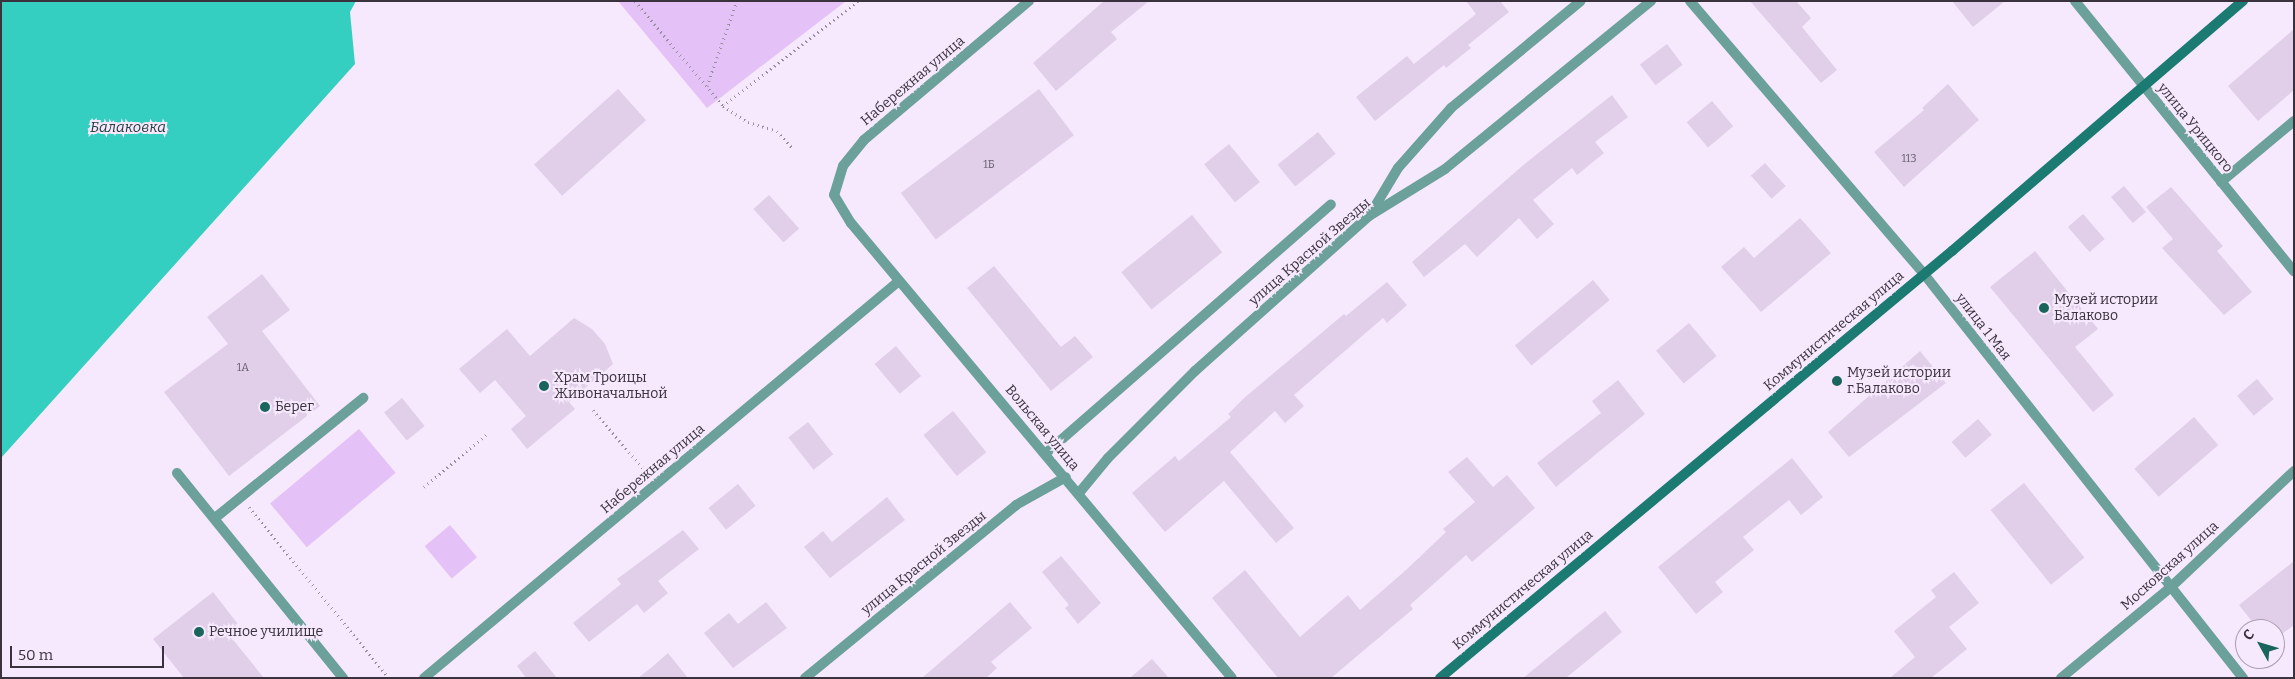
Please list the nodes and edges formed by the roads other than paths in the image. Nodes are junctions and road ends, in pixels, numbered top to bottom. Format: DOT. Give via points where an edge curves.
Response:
graph roads {
  1 [pos="1029,1"];
  2 [pos="1581,1"];
  3 [pos="1651,1"];
  4 [pos="1690,1"];
  5 [pos="2075,1"];
  6 [pos="2243,1"];
  7 [pos="2144,87"];
  8 [pos="2294,121"];
  9 [pos="2221,182"];
  10 [pos="834,195"];
  11 [pos="1331,204"];
  12 [pos="1369,216"];
  13 [pos="2294,271"];
  14 [pos="1924,274"];
  15 [pos="900,281"];
  16 [pos="363,398"];
  17 [pos="1046,453"];
  18 [pos="2294,471"];
  19 [pos="177,473"];
  20 [pos="1066,477"];
  21 [pos="1079,493"];
  22 [pos="215,518"];
  23 [pos="2171,587"];
  24 [pos="343,678"];
  25 [pos="424,678"];
  26 [pos="805,678"];
  27 [pos="1232,678"];
  28 [pos="1440,678"];
  29 [pos="2061,678"];
  30 [pos="2243,678"];
  1 -- 10 [label="street, Набережная улица" via="864,140 843,166"];
  2 -- 12 [label="street" via="1451,108 1398,168"];
  3 -- 12 [label="street, улица Красной Звезды" via="1445,169"];
  4 -- 14 [label="street, улица 1 Мая"];
  5 -- 7 [label="street, улица Урицкого"];
  6 -- 7 [label="main road, Коммунистическая улица"];
  7 -- 9 [label="street, улица Урицкого"];
  7 -- 14 [label="main road, Коммунистическая улица"];
  8 -- 9 [label="street"];
  9 -- 13 [label="street, улица Урицкого"];
  10 -- 15 [label="street, Вольская улица" via="851,223"];
  11 -- 17 [label="street"];
  12 -- 21 [label="street, улица Красной Звезды" via="1195,371 1108,458"];
  14 -- 23 [label="street, улица 1 Мая"];
  14 -- 28 [label="main road, Коммунистическая улица"];
  15 -- 17 [label="street, Вольская улица"];
  15 -- 25 [label="street, Набережная улица"];
  16 -- 22 [label="street"];
  17 -- 20 [label="street, Вольская улица"];
  18 -- 23 [label="street, Московская улица"];
  19 -- 22 [label="street"];
  20 -- 21 [label="street, Вольская улица"];
  20 -- 26 [label="street, улица Красной Звезды" via="1016,505"];
  21 -- 27 [label="street, Вольская улица"];
  22 -- 24 [label="street"];
  23 -- 29 [label="street, Московская улица"];
  23 -- 30 [label="street, улица 1 Мая"];
}
